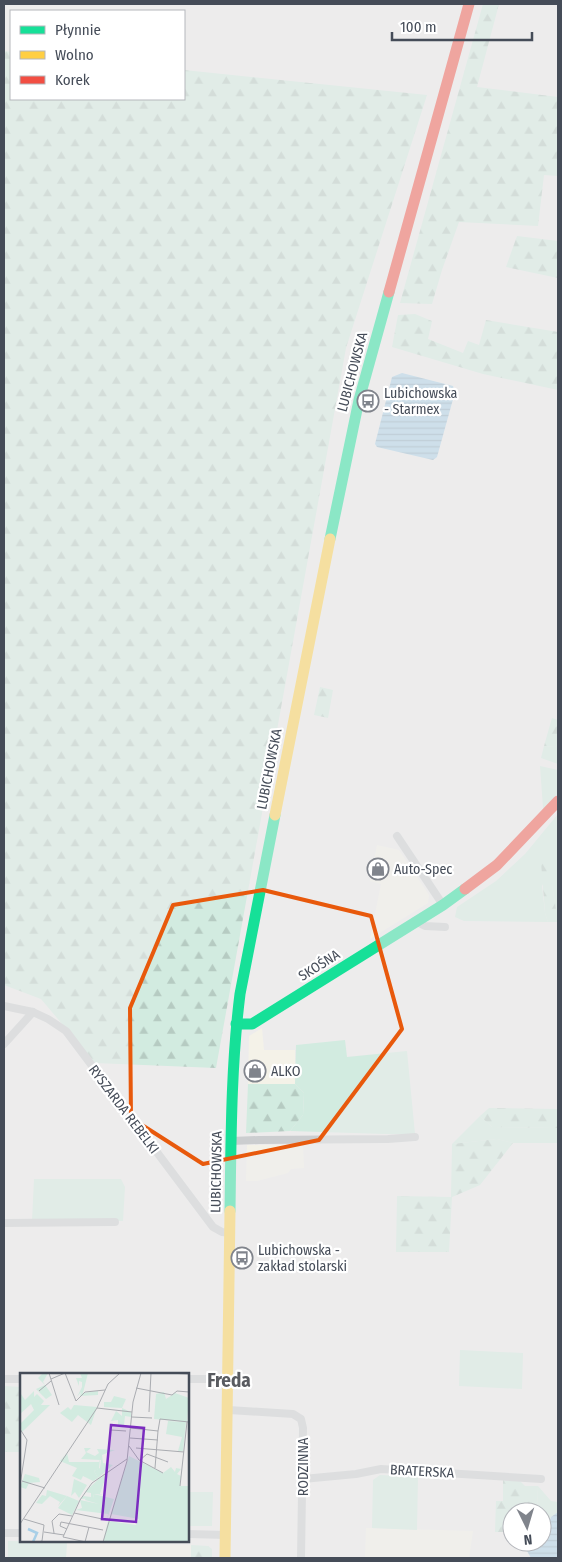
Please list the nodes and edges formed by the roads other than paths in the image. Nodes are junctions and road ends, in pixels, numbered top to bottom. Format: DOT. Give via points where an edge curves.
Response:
graph roads {
  1 [pos="470,4"];
  2 [pos="558,801"];
  3 [pos="397,836"];
  4 [pos="442,905"];
  5 [pos="415,921"];
  6 [pos="446,927"];
  7 [pos="4,1006"];
  8 [pos="33,1012"];
  9 [pos="236,1024"];
  10 [pos="4,1044"];
  11 [pos="415,1137"];
  12 [pos="231,1141"];
  13 [pos="115,1222"];
  14 [pos="4,1223"];
  15 [pos="230,1233"];
  16 [pos="4,1378"];
  17 [pos="20,1379"];
  18 [pos="189,1379"];
  19 [pos="229,1379"];
  20 [pos="229,1410"];
  21 [pos="303,1479"];
  22 [pos="541,1479"];
  23 [pos="4,1533"];
  24 [pos="20,1533"];
  25 [pos="189,1534"];
  26 [pos="226,1535"];
  27 [pos="225,1558"];
  28 [pos="302,1558"];
  1 -- 9 [label="street, LUBICHOWSKA" via="359,400"];
  2 -- 4 [label="street, SKOŚNA" via="496,865"];
  3 -- 4 [label="street"];
  4 -- 5 [label="street, SKOŚNA"];
  5 -- 6 [label="street" via="424,926"];
  5 -- 9 [label="street, SKOŚNA" via="252,1024"];
  7 -- 8 [label="street, RYSZARDA REBELKI"];
  8 -- 10 [label="street"];
  8 -- 15 [label="street, RYSZARDA REBELKI" via="66,1031 214,1227"];
  9 -- 12 [label="street, LUBICHOWSKA"];
  11 -- 12 [label="street"];
  12 -- 15 [label="street, LUBICHOWSKA"];
  13 -- 14 [label="street"];
  15 -- 19 [label="street, LUBICHOWSKA"];
  16 -- 17 [label="street"];
  18 -- 19 [label="street"];
  19 -- 20 [label="street, LUBICHOWSKA"];
  20 -- 21 [label="street, RODZINNA" via="293,1414 300,1419 303,1428"];
  20 -- 26 [label="street, LUBICHOWSKA"];
  21 -- 22 [label="street, BRATERSKA" via="382,1469"];
  21 -- 28 [label="street, RODZINNA"];
  23 -- 24 [label="street"];
  25 -- 26 [label="street"];
  26 -- 27 [label="street, LUBICHOWSKA"];
}
